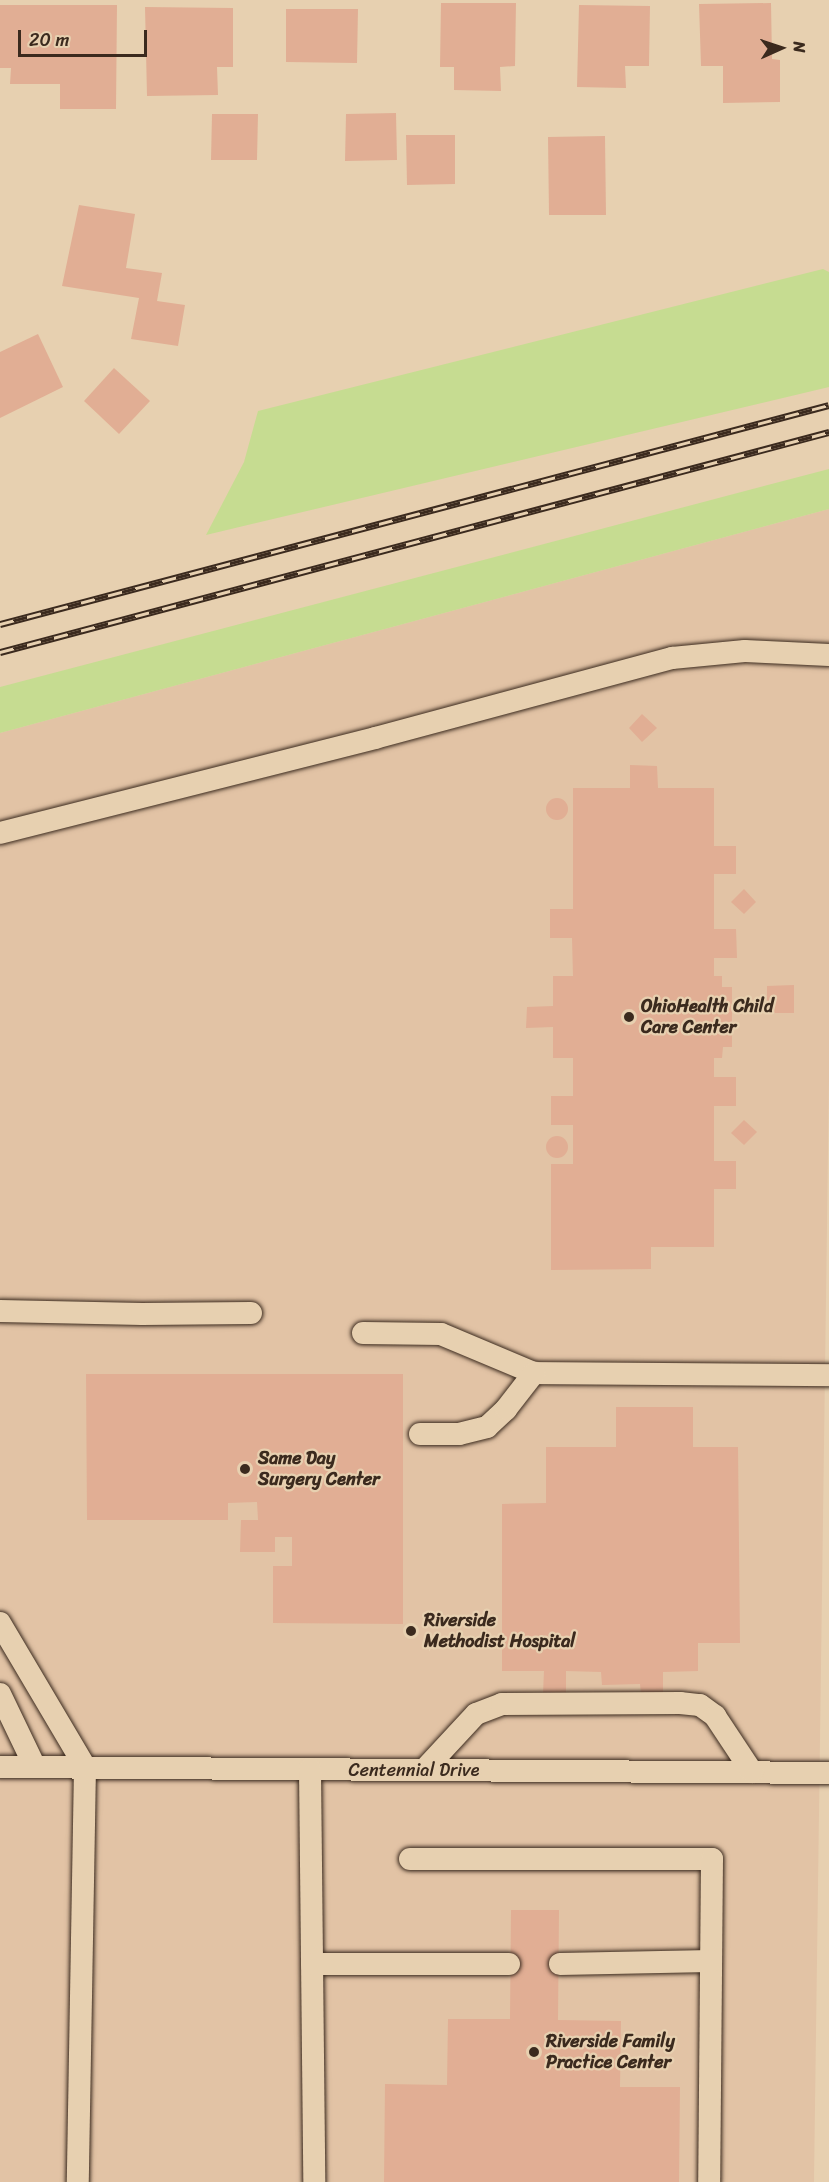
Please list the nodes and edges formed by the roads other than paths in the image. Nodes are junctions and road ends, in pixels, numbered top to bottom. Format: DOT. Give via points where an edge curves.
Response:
graph roads {
  1 [pos="829,655"];
  2 [pos="0,833"];
  3 [pos="0,1311"];
  4 [pos="251,1313"];
  5 [pos="363,1333"];
  6 [pos="534,1373"];
  7 [pos="829,1375"];
  8 [pos="420,1434"];
  9 [pos="0,1623"];
  10 [pos="0,1694"];
  11 [pos="0,1767"];
  12 [pos="35,1767"];
  13 [pos="85,1767"];
  14 [pos="310,1769"];
  15 [pos="424,1770"];
  16 [pos="752,1772"];
  17 [pos="829,1773"];
  18 [pos="410,1859"];
  19 [pos="711,1961"];
  20 [pos="312,1964"];
  21 [pos="509,1964"];
  22 [pos="560,1964"];
  23 [pos="78,2182"];
  24 [pos="314,2182"];
  25 [pos="709,2182"];
  1 -- 2 [label="lane" via="746,651 672,658"];
  3 -- 4 [label="lane"];
  5 -- 6 [label="lane" via="441,1334"];
  6 -- 7 [label="lane"];
  6 -- 8 [label="lane" via="487,1427 459,1434"];
  9 -- 13 [label="lane"];
  10 -- 12 [label="lane"];
  11 -- 12 [label="lane, Centennial Drive"];
  12 -- 13 [label="lane, Centennial Drive"];
  13 -- 14 [label="lane, Centennial Drive"];
  13 -- 23 [label="lane"];
  14 -- 15 [label="lane, Centennial Drive"];
  14 -- 20 [label="lane"];
  15 -- 16 [label="lane, Centennial Drive"];
  15 -- 16 [label="lane" via="476,1714 502,1704 680,1703 700,1705 716,1716"];
  16 -- 17 [label="lane, Centennial Drive"];
  18 -- 19 [label="lane" via="712,1859"];
  19 -- 22 [label="lane"];
  19 -- 25 [label="lane"];
  20 -- 21 [label="lane"];
  20 -- 24 [label="lane"];
}
